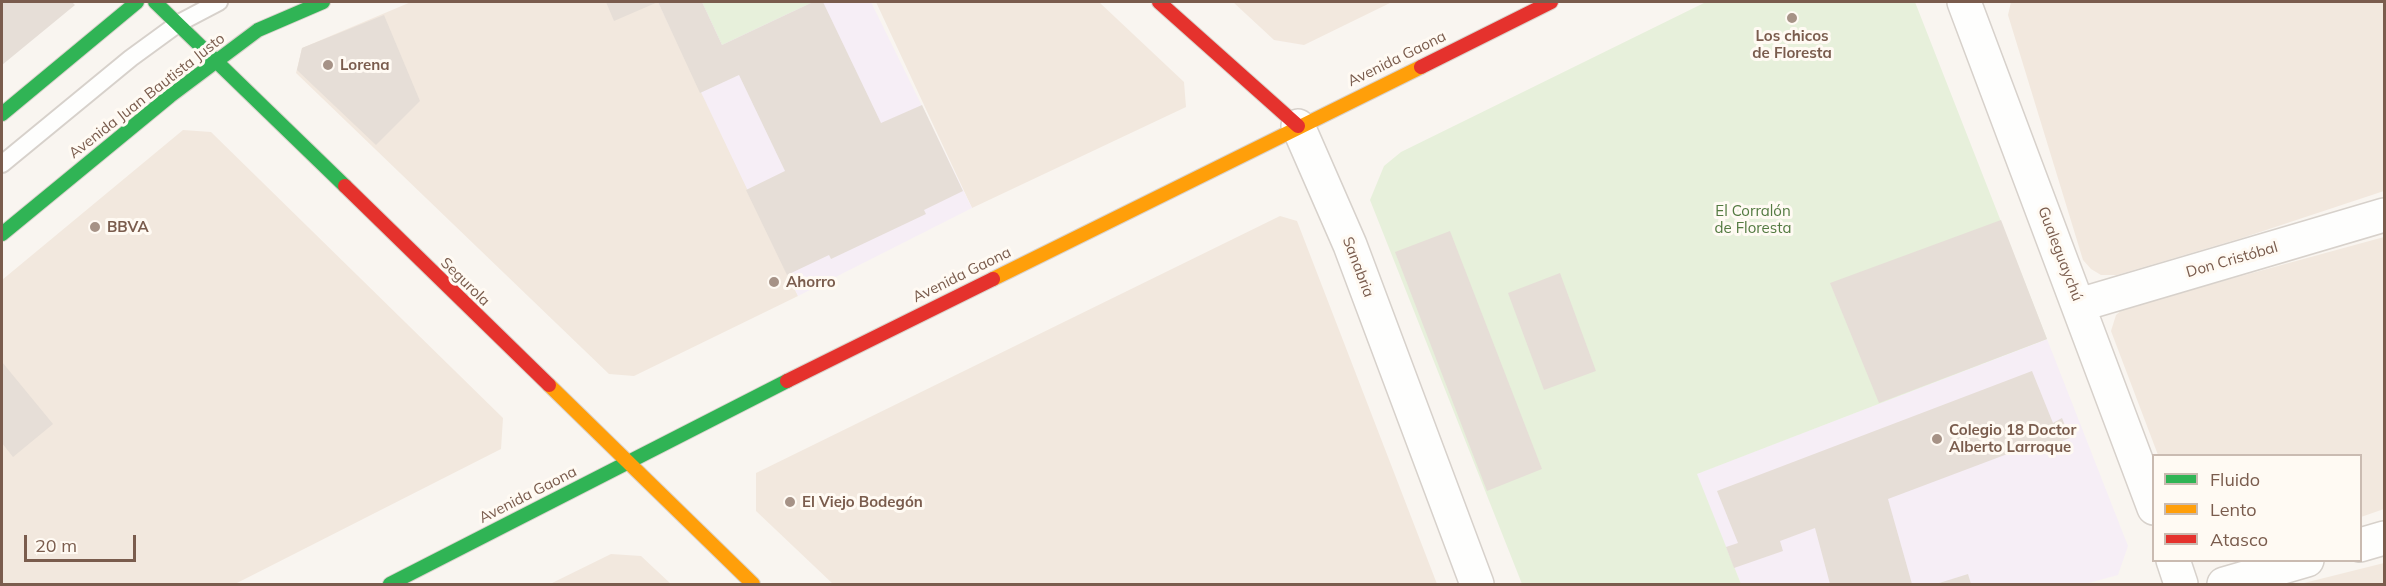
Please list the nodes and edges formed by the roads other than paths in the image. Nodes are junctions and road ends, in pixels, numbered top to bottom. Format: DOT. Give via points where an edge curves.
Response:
graph roads {
  1 [pos="137,2"];
  2 [pos="155,2"];
  3 [pos="219,2"];
  4 [pos="323,2"];
  5 [pos="1159,2"];
  6 [pos="1551,2"];
  7 [pos="1964,2"];
  8 [pos="179,23"];
  9 [pos="216,61"];
  10 [pos="2,114"];
  11 [pos="1298,126"];
  12 [pos="2,164"];
  13 [pos="2385,215"];
  14 [pos="2,234"];
  15 [pos="2079,304"];
  16 [pos="627,463"];
  17 [pos="2152,503"];
  18 [pos="2385,538"];
  19 [pos="2362,545"];
  20 [pos="2172,562"];
  21 [pos="2304,562"];
  22 [pos="390,585"];
  23 [pos="753,585"];
  24 [pos="1477,585"];
  25 [pos="2181,585"];
  26 [pos="2224,585"];
  1 -- 10 [label="main road"];
  2 -- 8 [label="main road, Segurola"];
  3 -- 8 [label="lane"];
  4 -- 9 [label="main road, Avenida Juan Bautista Justo" via="258,30"];
  5 -- 11 [label="main road, Sanabria"];
  6 -- 11 [label="main road, Avenida Gaona"];
  7 -- 15 [label="street, Gualeguaychú"];
  8 -- 9 [label="main road, Segurola"];
  8 -- 12 [label="lane"];
  9 -- 14 [label="main road, Avenida Juan Bautista Justo"];
  9 -- 16 [label="main road, Segurola"];
  11 -- 16 [label="main road, Avenida Gaona"];
  11 -- 24 [label="street, Sanabria" via="1350,244"];
  13 -- 15 [label="street, Don Cristóbal"];
  15 -- 17 [label="street, Gualeguaychú"];
  16 -- 22 [label="main road, Avenida Gaona"];
  16 -- 23 [label="main road, Segurola"];
  18 -- 19 [label="street"];
  20 -- 25 [label="street"];
  21 -- 26 [label="street"];
}
